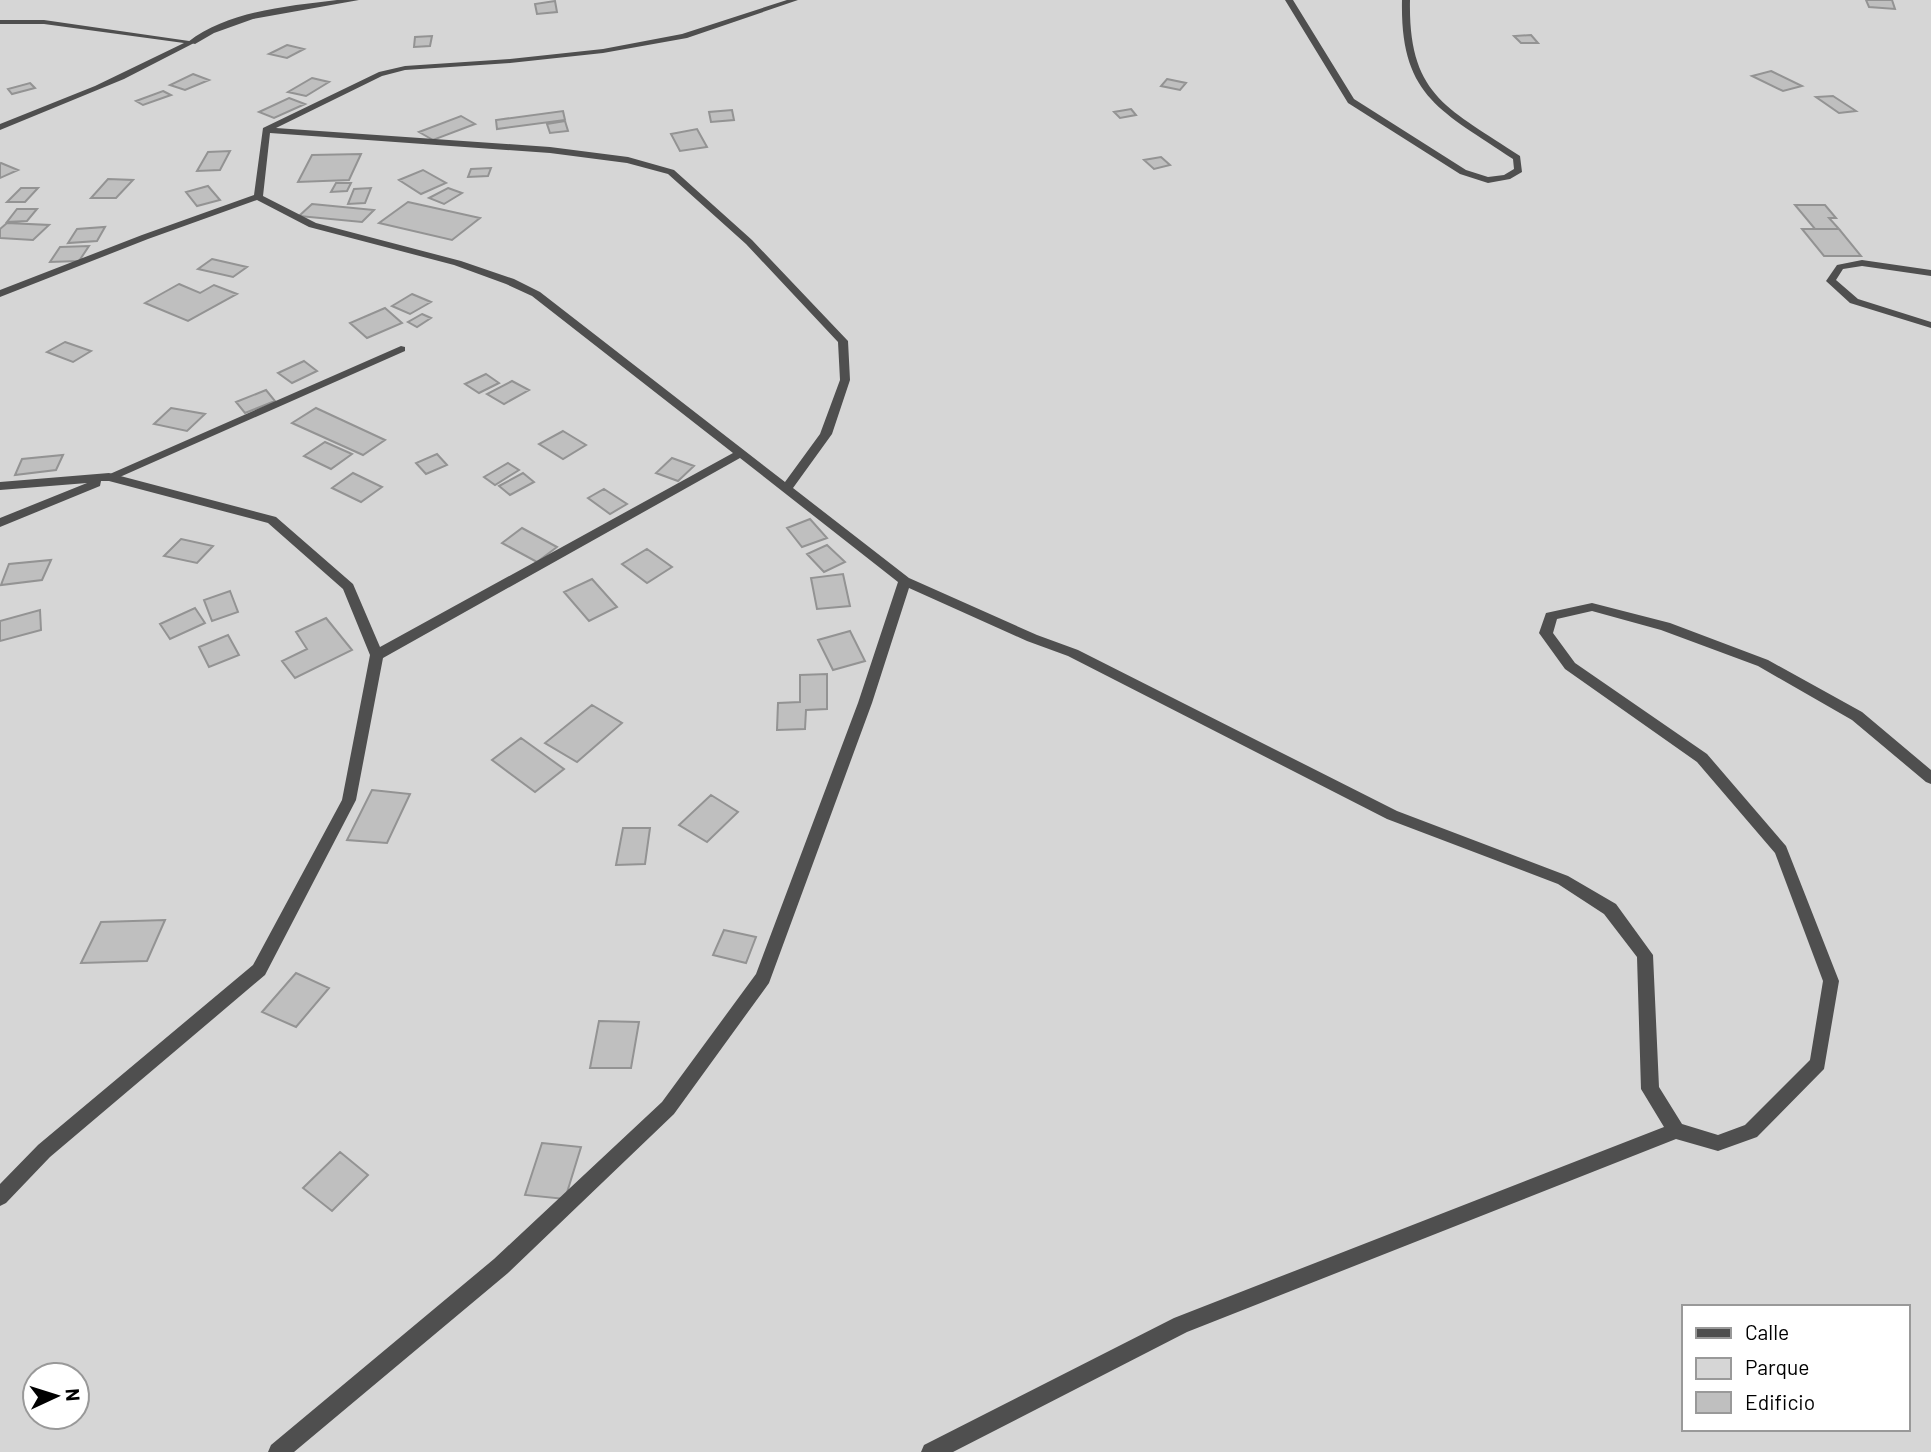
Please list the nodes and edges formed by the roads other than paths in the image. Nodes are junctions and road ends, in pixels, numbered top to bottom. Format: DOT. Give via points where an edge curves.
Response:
graph roads {
  1 [pos="355,0"];
  2 [pos="794,0"];
  3 [pos="1289,0"];
  4 [pos="1406,0"];
  5 [pos="0,22"];
  6 [pos="192,42"];
  7 [pos="0,127"];
  8 [pos="266,130"];
  9 [pos="258,197"];
  10 [pos="1931,273"];
  11 [pos="0,294"];
  12 [pos="1931,325"];
  13 [pos="401,349"];
  14 [pos="739,454"];
  15 [pos="109,477"];
  16 [pos="0,486"];
  17 [pos="786,489"];
  18 [pos="0,523"];
  19 [pos="905,581"];
  20 [pos="377,655"];
  21 [pos="1931,778"];
  22 [pos="1676,1131"];
  23 [pos="0,1197"];
  24 [pos="278,1452"];
  25 [pos="932,1452"];
  1 -- 6 [label="street" via="252,16"];
  2 -- 8 [label="street" via="684,36 603,51 379,74"];
  3 -- 4 [label="street" via="1351,101 1463,172 1489,180 1519,170 1517,158 1440,103 1418,77"];
  5 -- 6 [label="street" via="44,22"];
  6 -- 7 [label="street" via="80,96"];
  8 -- 9 [label="street"];
  8 -- 17 [label="street" via="550,150 628,160 671,172 749,242 843,341 845,380 826,433"];
  9 -- 11 [label="street"];
  9 -- 14 [label="street" via="318,227 470,265 536,294"];
  10 -- 12 [label="street" via="1862,263 1840,267 1831,281 1854,301"];
  13 -- 15 [label="street"];
  14 -- 17 [label="street"];
  14 -- 20 [label="street"];
  15 -- 16 [label="street"];
  15 -- 18 [label="street"];
  15 -- 20 [label="street" via="272,520 348,587"];
  17 -- 19 [label="street"];
  19 -- 22 [label="street" via="1073,653 1392,815 1563,880 1610,909 1645,955 1650,1089"];
  19 -- 24 [label="street" via="763,978 668,1108 500,1266"];
  20 -- 23 [label="street" via="349,800 259,970 44,1151"];
  21 -- 22 [label="street" via="1857,716 1763,663 1665,625 1592,607 1552,616 1546,633 1570,666 1702,758 1781,850 1831,981 1818,1064 1751,1131 1718,1143"];
  22 -- 25 [label="street" via="1181,1325"];
}
